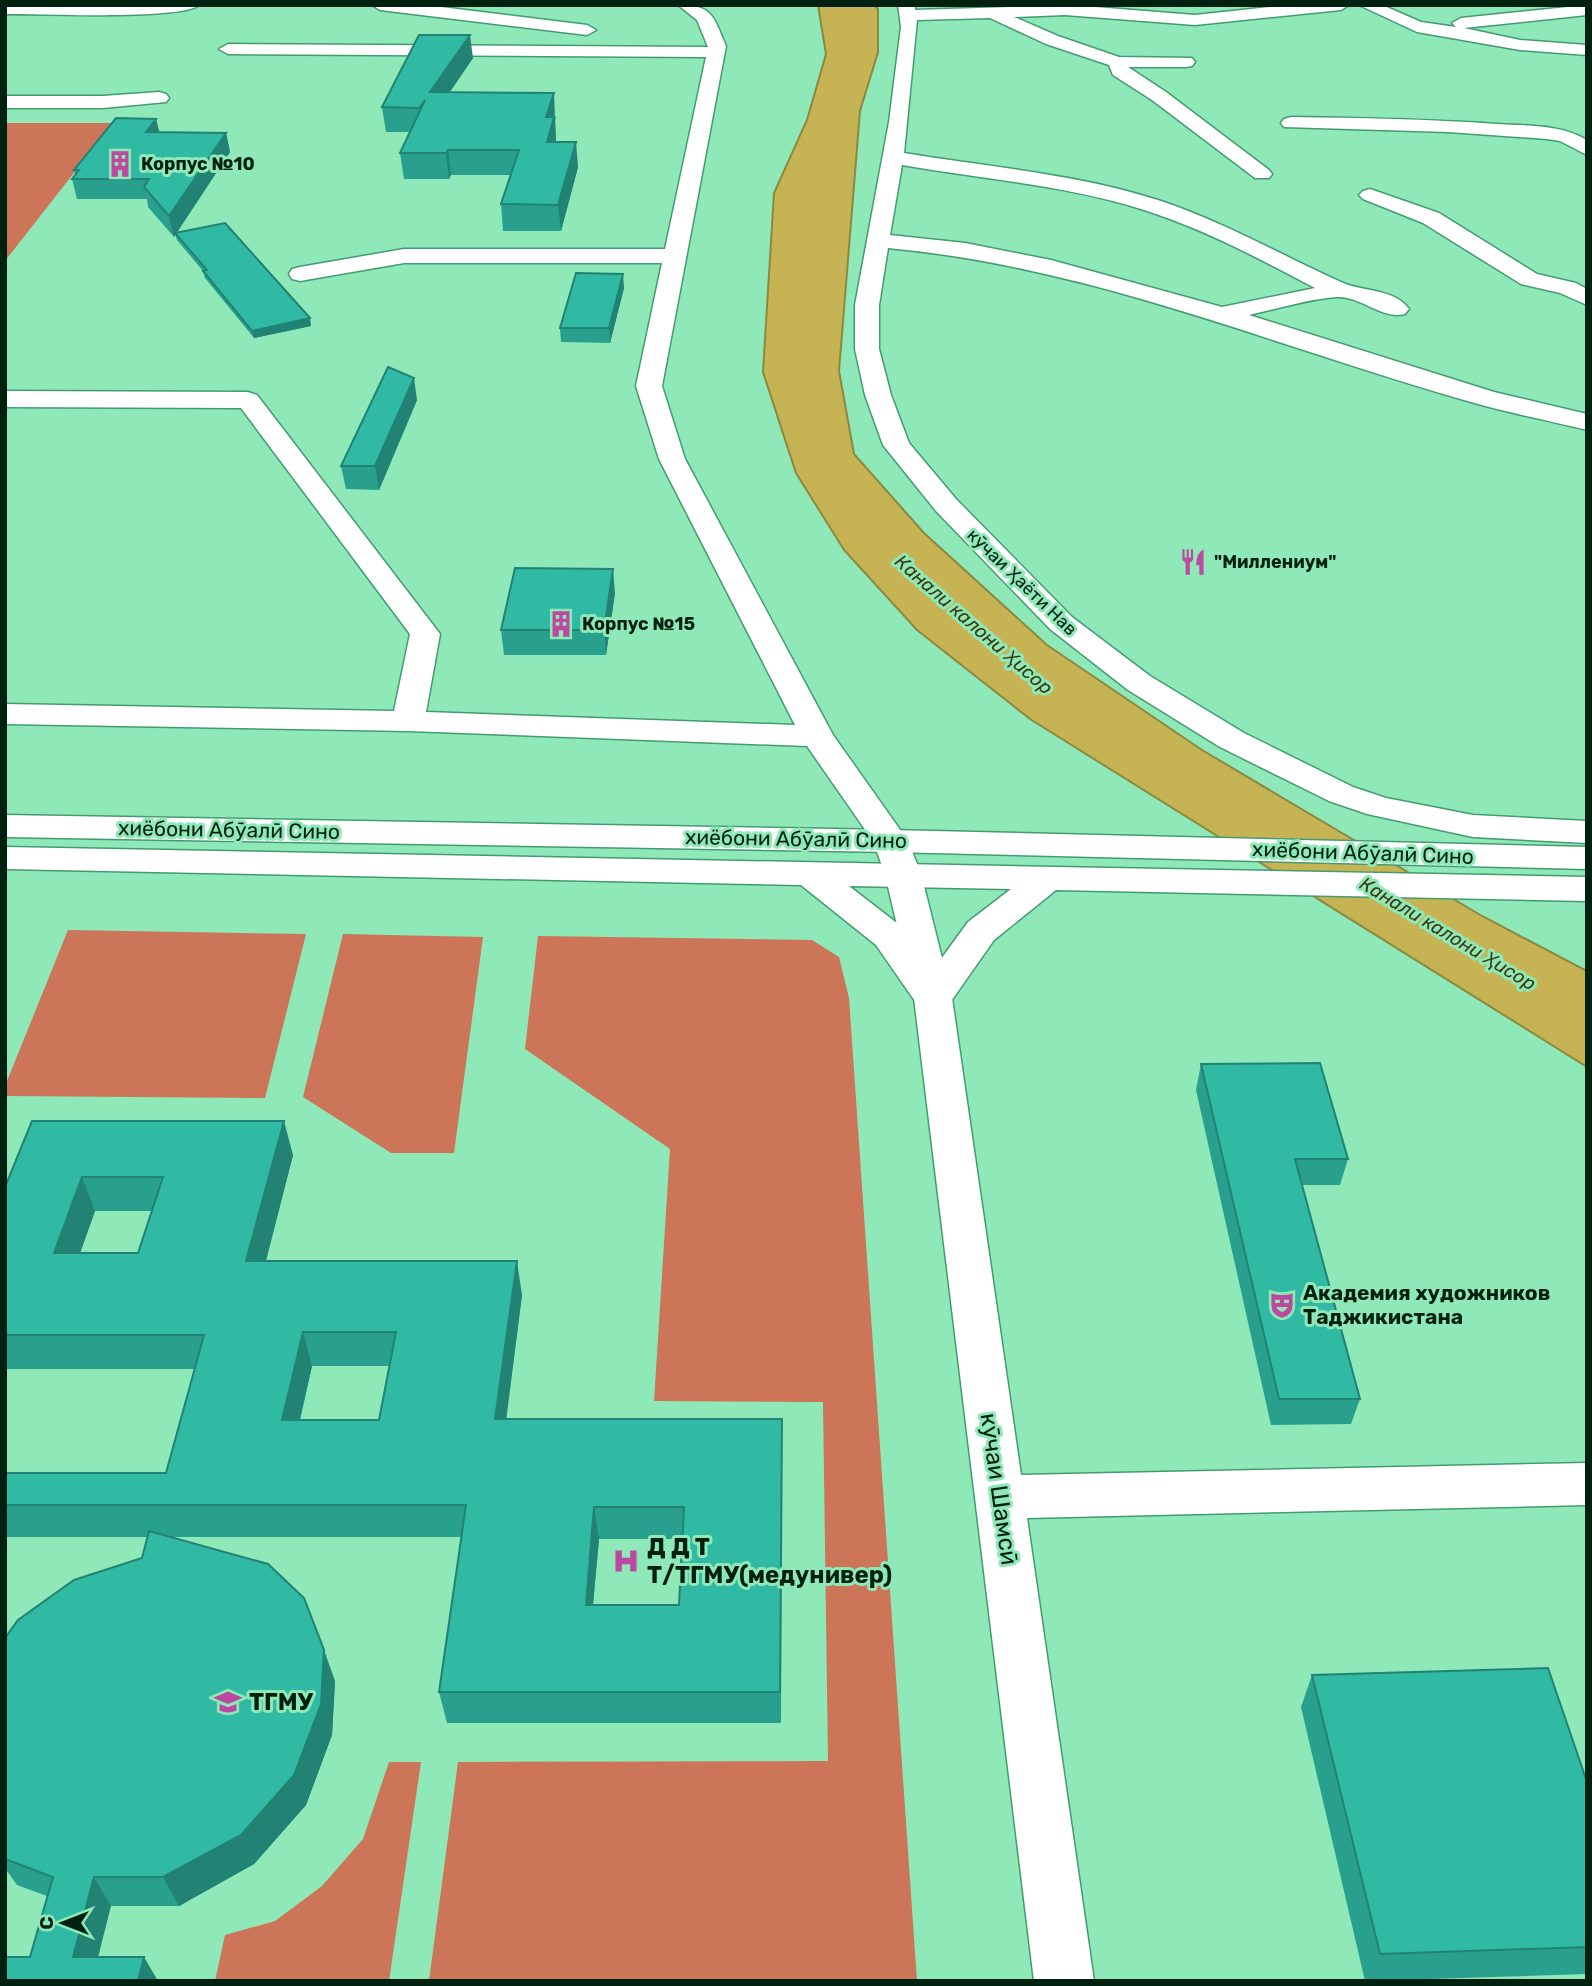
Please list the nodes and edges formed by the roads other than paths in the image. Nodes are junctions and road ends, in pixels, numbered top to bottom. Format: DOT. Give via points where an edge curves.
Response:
graph roads {
  1 [pos="191,5"];
  2 [pos="380,5"];
  3 [pos="686,5"];
  4 [pos="1341,5"];
  5 [pos="1367,5"];
  6 [pos="31,7"];
  7 [pos="5,9"];
  8 [pos="907,10"];
  9 [pos="1587,10"];
  10 [pos="989,13"];
  11 [pos="1417,27"];
  12 [pos="10,29"];
  13 [pos="228,49"];
  14 [pos="717,49"];
  15 [pos="1587,50"];
  16 [pos="1116,62"];
  17 [pos="1186,62"];
  18 [pos="159,98"];
  19 [pos="5,102"];
  20 [pos="1291,123"];
  21 [pos="1587,149"];
  22 [pos="894,158"];
  23 [pos="1262,174"];
  24 [pos="1370,195"];
  25 [pos="877,240"];
  26 [pos="676,256"];
  27 [pos="300,274"];
  28 [pos="1338,290"];
  29 [pos="1587,298"];
  30 [pos="1398,309"];
  31 [pos="1222,314"];
  32 [pos="5,399"];
  33 [pos="1587,422"];
  34 [pos="5,714"];
  35 [pos="408,721"];
  36 [pos="817,736"];
  37 [pos="5,826"];
  38 [pos="1587,832"];
  39 [pos="897,857"];
  40 [pos="5,858"];
  41 [pos="1587,859"];
  42 [pos="1094,862"];
  43 [pos="809,873"];
  44 [pos="1050,877"];
  45 [pos="1587,889"];
  46 [pos="933,998"];
  47 [pos="1587,1484"];
  48 [pos="1000,1497"];
  49 [pos="1064,1981"];
  1 -- 6 [label="street"];
  2 -- 14 [label="street"];
  3 -- 14 [label="street" via="705,17"];
  4 -- 10 [label="street" via="1195,20 1065,10"];
  5 -- 11 [label="street"];
  6 -- 7 [label="street"];
  6 -- 12 [label="street"];
  8 -- 10 [label="street"];
  8 -- 22 [label="street, кӯчаи Ҳаёти Нав" via="910,27"];
  9 -- 11 [label="street"];
  10 -- 16 [label="street"];
  11 -- 15 [label="street" via="1520,45"];
  13 -- 14 [label="street"];
  14 -- 26 [label="street"];
  16 -- 17 [label="street"];
  16 -- 23 [label="street" via="1120,71"];
  18 -- 19 [label="street"];
  20 -- 21 [label="street" via="1547,133 1566,136"];
  22 -- 25 [label="street, кӯчаи Ҳаёти Нав"];
  22 -- 28 [label="street" via="1103,192 1154,206 1249,245"];
  24 -- 29 [label="street" via="1431,218 1529,279 1568,288"];
  25 -- 31 [label="street" via="940,245 1026,261"];
  25 -- 38 [label="street, кӯчаи Ҳаёти Нав" via="867,305 867,349 896,445 946,505 1061,623 1151,691 1232,740 1340,794 1473,826"];
  26 -- 27 [label="street" via="404,256"];
  26 -- 36 [label="street" via="649,386 673,459"];
  28 -- 30 [label="street" via="1371,296"];
  28 -- 31 [label="street"];
  31 -- 33 [label="street" via="1486,398"];
  32 -- 35 [label="street" via="248,400 425,634"];
  34 -- 35 [label="street"];
  35 -- 36 [label="street"];
  36 -- 39 [label="street"];
  37 -- 39 [label="street, хиёбони Абӯалӣ Сино"];
  39 -- 42 [label="street, хиёбони Абӯалӣ Сино"];
  39 -- 43 [label="street, хиёбони Абӯалӣ Сино"];
  39 -- 44 [label="street, хиёбони Абӯалӣ Сино"];
  39 -- 46 [label="street, кӯчаи Шамсӣ"];
  40 -- 43 [label="street, хиёбони Абӯалӣ Сино"];
  41 -- 42 [label="street, хиёбони Абӯалӣ Сино"];
  42 -- 44 [label="street, хиёбони Абӯалӣ Сино"];
  42 -- 45 [label="street, хиёбони Абӯалӣ Сино"];
  43 -- 46 [label="street" via="889,936"];
  44 -- 46 [label="street" via="981,931"];
  46 -- 48 [label="street, кӯчаи Шамсӣ"];
  47 -- 48 [label="street"];
  48 -- 49 [label="street, кӯчаи Шамсӣ"];
}
